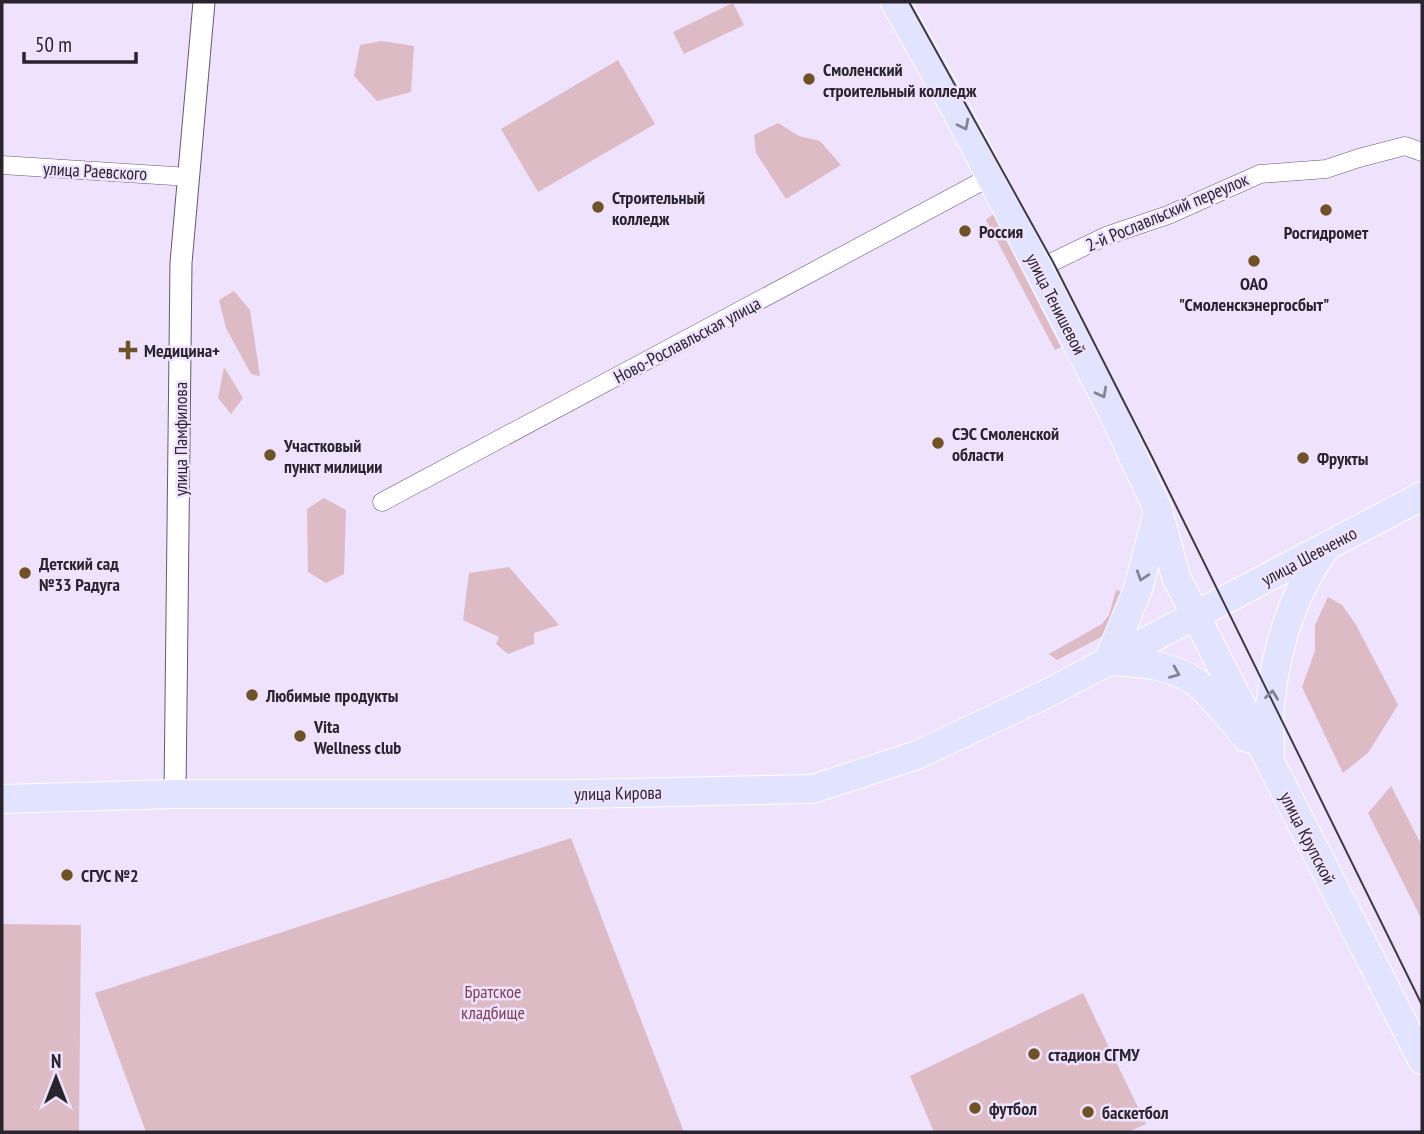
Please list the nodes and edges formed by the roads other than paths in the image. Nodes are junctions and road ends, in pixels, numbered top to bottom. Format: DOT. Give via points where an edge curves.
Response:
graph roads {
  1 [pos="204,2"];
  2 [pos="895,2"];
  3 [pos="1422,152"];
  4 [pos="2,165"];
  5 [pos="189,177"];
  6 [pos="990,177"];
  7 [pos="1038,269"];
  8 [pos="1422,496"];
  9 [pos="382,502"];
  10 [pos="1158,510"];
  11 [pos="1327,546"];
  12 [pos="1205,611"];
  13 [pos="1108,661"];
  14 [pos="1270,764"];
  15 [pos="175,794"];
  16 [pos="2,799"];
  17 [pos="1422,1060"];
  1 -- 5 [label="street, улица Памфилова"];
  2 -- 6 [label="main road, улица Тенишевой, one-way"];
  3 -- 7 [label="street, 2-й Рославльский переулок" via="1405,146 1326,169 1260,174 1168,215 1106,236"];
  4 -- 5 [label="street, улица Раевского"];
  5 -- 15 [label="street, улица Памфилова" via="181,263"];
  6 -- 7 [label="main road, улица Тенишевой"];
  6 -- 9 [label="street, Ново-Рославльская улица"];
  7 -- 10 [label="main road, улица Тенишевой, one-way"];
  8 -- 11 [label="main road, улица Шевченко"];
  10 -- 12 [label="main road, улица Тенишевой" via="1176,577"];
  10 -- 13 [label="main road, one-way" via="1146,567"];
  11 -- 12 [label="main road, улица Шевченко"];
  14 -- 11 [label="main road, one-way" via="1270,700 1287,620"];
  12 -- 13 [label="main road, улица Кирова"];
  12 -- 14 [label="main road, улица Крупской"];
  13 -- 14 [label="main road, one-way" via="1147,663 1178,672 1203,688"];
  13 -- 15 [label="main road, улица Кирова" via="917,755 813,789"];
  14 -- 17 [label="main road, улица Крупской"];
  15 -- 16 [label="main road, улица Кирова"];
}
